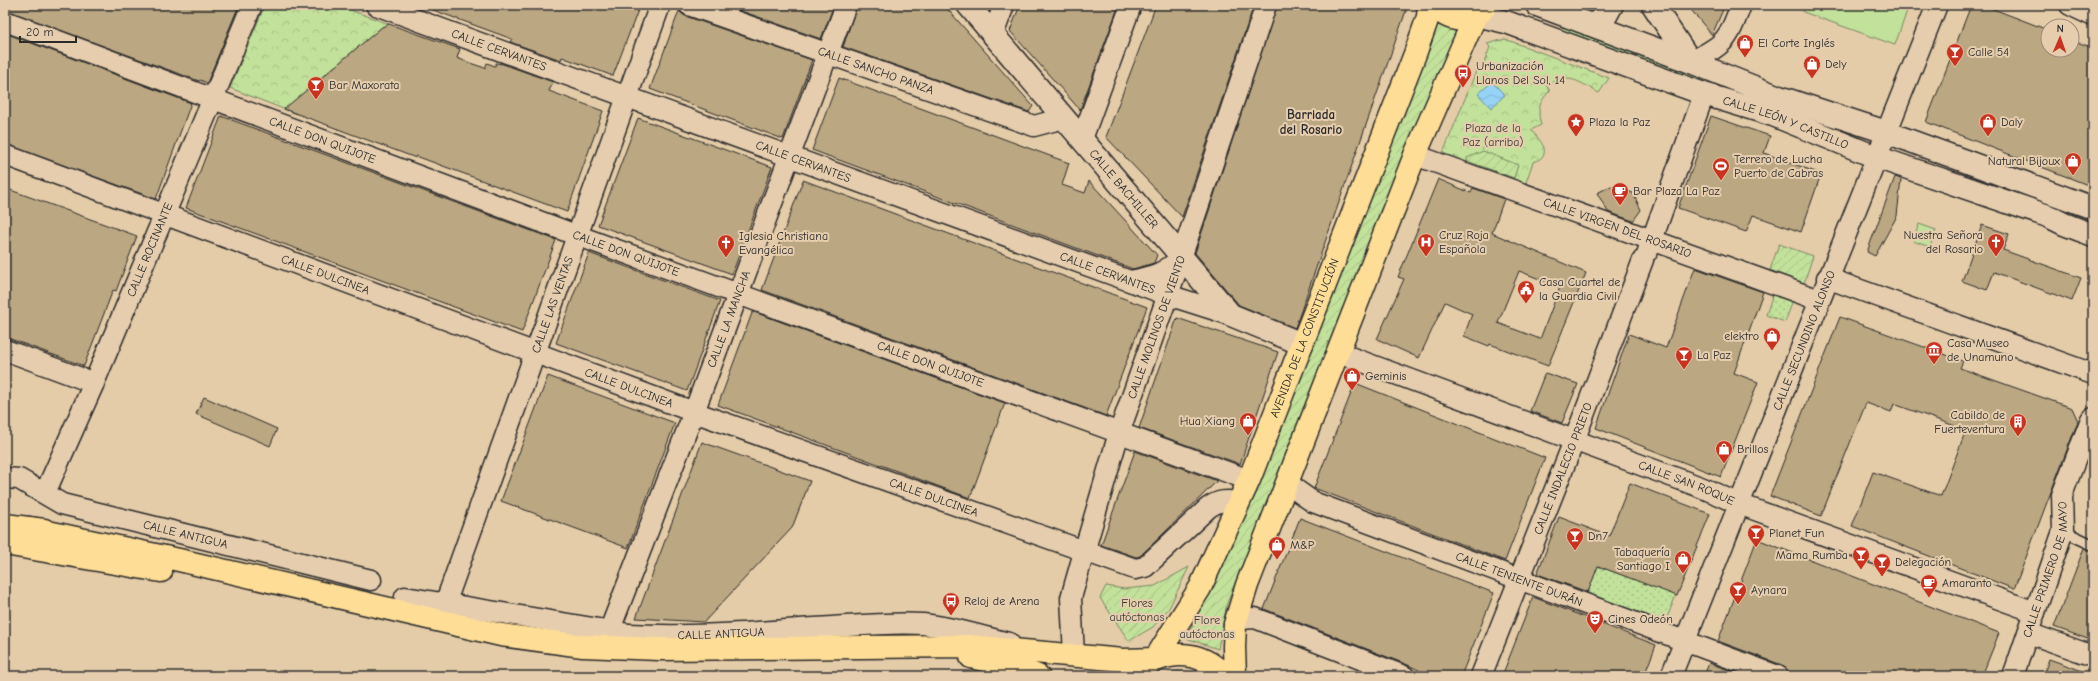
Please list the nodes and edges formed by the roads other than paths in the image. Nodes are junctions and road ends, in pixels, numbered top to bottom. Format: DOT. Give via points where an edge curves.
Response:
graph roads {
  1 [pos="252,5"];
  2 [pos="376,5"];
  3 [pos="660,5"];
  4 [pos="689,5"];
  5 [pos="846,5"];
  6 [pos="968,5"];
  7 [pos="1004,5"];
  8 [pos="1131,5"];
  9 [pos="1266,5"];
  10 [pos="1429,5"];
  11 [pos="1434,5"];
  12 [pos="1536,5"];
  13 [pos="1613,5"];
  14 [pos="1653,5"];
  15 [pos="1741,5"];
  16 [pos="1937,5"];
  17 [pos="2070,5"];
  18 [pos="1479,12"];
  19 [pos="2093,16"];
  20 [pos="5,21"];
  21 [pos="1588,25"];
  22 [pos="993,35"];
  23 [pos="827,54"];
  24 [pos="1691,62"];
  25 [pos="1704,94"];
  26 [pos="627,96"];
  27 [pos="213,98"];
  28 [pos="1064,118"];
  29 [pos="1886,132"];
  30 [pos="1082,139"];
  31 [pos="5,155"];
  32 [pos="789,155"];
  33 [pos="1415,155"];
  34 [pos="1876,157"];
  35 [pos="2093,208"];
  36 [pos="165,215"];
  37 [pos="576,235"];
  38 [pos="2093,235"];
  39 [pos="1647,251"];
  40 [pos="1181,258"];
  41 [pos="1827,278"];
  42 [pos="1130,281"];
  43 [pos="738,294"];
  44 [pos="1168,295"];
  45 [pos="1819,300"];
  46 [pos="1231,315"];
  47 [pos="1302,344"];
  48 [pos="5,350"];
  49 [pos="534,352"];
  50 [pos="1339,352"];
  51 [pos="2093,374"];
  52 [pos="94,383"];
  53 [pos="694,412"];
  54 [pos="2093,418"];
  55 [pos="1119,433"];
  56 [pos="1574,441"];
  57 [pos="5,478"];
  58 [pos="1249,480"];
  59 [pos="1288,481"];
  60 [pos="45,493"];
  61 [pos="1239,502"];
  62 [pos="1739,504"];
  63 [pos="5,524"];
  64 [pos="29,528"];
  65 [pos="2063,531"];
  66 [pos="5,544"];
  67 [pos="2093,545"];
  68 [pos="1084,552"];
  69 [pos="371,580"];
  70 [pos="1519,580"];
  71 [pos="405,597"];
  72 [pos="444,604"];
  73 [pos="2035,612"];
  74 [pos="1235,624"];
  75 [pos="609,632"];
  76 [pos="2028,633"];
  77 [pos="1684,641"];
  78 [pos="1038,651"];
  79 [pos="1074,655"];
  80 [pos="2093,656"];
  81 [pos="1155,659"];
  82 [pos="1038,676"];
  83 [pos="1132,676"];
  84 [pos="1225,676"];
  85 [pos="1235,676"];
  86 [pos="1404,676"];
  87 [pos="1481,676"];
  88 [pos="1671,676"];
  89 [pos="1778,676"];
  90 [pos="2013,676"];
  1 -- 27 [label="street, CALLE ROCINANTE"];
  2 -- 26 [label="street, CALLE CERVANTES"];
  3 -- 26 [label="street, CALLE LAS VENTAS"];
  4 -- 23 [label="street, CALLE SANCHO PANZA"];
  5 -- 23 [label="street, CALLE LA MANCHA"];
  6 -- 22 [label="main road, CALLE BACHILLER"];
  7 -- 22 [label="street"];
  8 -- 30 [label="street"];
  9 -- 40 [label="street, CALLE MOLINOS DE VIENTO"];
  10 -- 47 [label="main road, AVENIDA DE LA CONSTITUCIÓN" via="1428,17 1412,62"];
  11 -- 18 [label="main road" via="1440,13 1460,20"];
  12 -- 21 [label="main road, CALLE LEÓN Y CASTILLO"];
  13 -- 21 [label="street" via="1607,16"];
  14 -- 24 [label="main road"];
  15 -- 24 [label="street" via="1729,36 1717,48"];
  16 -- 29 [label="street, CALLE SECUNDINO ALONSO"];
  17 -- 19 [label="street"];
  18 -- 25 [label="main road, CALLE LEÓN Y CASTILLO"];
  18 -- 33 [label="main road"];
  20 -- 27 [label="street, CALLE DON QUIJOTE"];
  21 -- 24 [label="main road, CALLE LEÓN Y CASTILLO"];
  22 -- 28 [label="main road, CALLE BACHILLER"];
  23 -- 28 [label="street, CALLE SANCHO PANZA" via="1034,126"];
  23 -- 32 [label="street, CALLE LA MANCHA"];
  24 -- 29 [label="main road, CALLE LEÓN Y CASTILLO" via="1779,97"];
  25 -- 34 [label="main road, CALLE LEÓN Y CASTILLO" via="1773,115"];
  25 -- 39 [label="street, CALLE INDALECIO PRIETO"];
  26 -- 32 [label="street, CALLE CERVANTES"];
  26 -- 37 [label="street, CALLE LAS VENTAS"];
  27 -- 36 [label="street, CALLE ROCINANTE"];
  27 -- 37 [label="street, CALLE DON QUIJOTE"];
  28 -- 30 [label="main road, CALLE BACHILLER"];
  29 -- 34 [label="street, CALLE SECUNDINO ALONSO"];
  29 -- 35 [label="main road, CALLE LEÓN Y CASTILLO"];
  30 -- 40 [label="main road, CALLE BACHILLER"];
  31 -- 36 [label="street, CALLE DULCINEA"];
  32 -- 42 [label="street, CALLE CERVANTES"];
  32 -- 43 [label="street, CALLE LA MANCHA"];
  33 -- 39 [label="street, CALLE VIRGEN DEL ROSARIO"];
  33 -- 50 [label="main road"];
  34 -- 38 [label="main road, CALLE LEÓN Y CASTILLO" via="2048,216"];
  34 -- 41 [label="street, CALLE SECUNDINO ALONSO"];
  36 -- 49 [label="street, CALLE DULCINEA"];
  36 -- 52 [label="street, CALLE ROCINANTE"];
  37 -- 43 [label="street, CALLE DON QUIJOTE"];
  37 -- 49 [label="street, CALLE LAS VENTAS"];
  39 -- 45 [label="street, CALLE VIRGEN DEL ROSARIO"];
  39 -- 56 [label="street, CALLE INDALECIO PRIETO"];
  40 -- 42 [label="street" via="1166,272"];
  40 -- 44 [label="street, CALLE MOLINOS DE VIENTO"];
  40 -- 46 [label="main road, CALLE BACHILLER"];
  41 -- 45 [label="street, CALLE SECUNDINO ALONSO"];
  41 -- 51 [label="street"];
  42 -- 44 [label="street, CALLE CERVANTES"];
  43 -- 53 [label="street, CALLE LA MANCHA"];
  43 -- 55 [label="street, CALLE DON QUIJOTE"];
  44 -- 46 [label="street, CALLE CERVANTES"];
  44 -- 55 [label="street, CALLE MOLINOS DE VIENTO"];
  45 -- 62 [label="street, CALLE SECUNDINO ALONSO"];
  46 -- 47 [label="main road, CALLE BACHILLER"];
  47 -- 58 [label="main road, AVENIDA DE LA CONSTITUCIÓN"];
  48 -- 52 [label="street"];
  49 -- 53 [label="street, CALLE DULCINEA"];
  49 -- 72 [label="street, CALLE LAS VENTAS"];
  50 -- 56 [label="street, CALLE SAN ROQUE"];
  50 -- 59 [label="main road"];
  52 -- 60 [label="street, CALLE ROCINANTE"];
  53 -- 68 [label="street, CALLE DULCINEA"];
  53 -- 75 [label="street, CALLE LA MANCHA"];
  54 -- 65 [label="street, CALLE PRIMERO DE MAYO" via="2062,495"];
  55 -- 58 [label="street, CALLE DON QUIJOTE"];
  55 -- 68 [label="street, CALLE MOLINOS DE VIENTO"];
  56 -- 62 [label="street, CALLE SAN ROQUE" via="1703,488"];
  56 -- 70 [label="street, CALLE INDALECIO PRIETO"];
  57 -- 60 [label="street, CALLE ANTIGUA" via="19,479"];
  58 -- 61 [label="main road, AVENIDA DE LA CONSTITUCIÓN"];
  59 -- 70 [label="street, CALLE TENIENTE DURÁN" via="1314,502"];
  59 -- 74 [label="main road" via="1247,585"];
  60 -- 69 [label="street, CALLE ANTIGUA" via="62,504"];
  61 -- 68 [label="street, CALLE DULCINEA" via="1227,500 1212,505 1145,567 1135,569"];
  61 -- 81 [label="main road, AVENIDA DE LA CONSTITUCIÓN" via="1200,588"];
  62 -- 73 [label="street, CALLE SAN ROQUE"];
  62 -- 77 [label="street, CALLE SECUNDINO ALONSO"];
  63 -- 64 [label="main road"];
  64 -- 71 [label="main road"];
  64 -- 78 [label="main road" via="179,560 500,635 584,646 659,649 936,645"];
  65 -- 67 [label="lane"];
  65 -- 73 [label="street, CALLE PRIMERO DE MAYO"];
  66 -- 82 [label="main road" via="141,567 503,645 589,656 655,658 937,654 994,661"];
  68 -- 79 [label="street, CALLE MOLINOS DE VIENTO" via="1071,598"];
  70 -- 77 [label="street, CALLE TENIENTE DURÁN"];
  70 -- 87 [label="street, CALLE INDALECIO PRIETO"];
  71 -- 72 [label="street, CALLE ANTIGUA"];
  72 -- 75 [label="street, CALLE ANTIGUA"];
  73 -- 76 [label="street, CALLE PRIMERO DE MAYO"];
  74 -- 85 [label="main road"];
  74 -- 86 [label="street" via="1241,619 1255,618"];
  75 -- 78 [label="street, CALLE ANTIGUA" via="653,635 892,623 923,624 954,628"];
  76 -- 80 [label="street"];
  76 -- 90 [label="street, CALLE PRIMERO DE MAYO"];
  77 -- 88 [label="street, CALLE SECUNDINO ALONSO"];
  77 -- 89 [label="street, CALLE TENIENTE DURÁN"];
  78 -- 79 [label="main road"];
  79 -- 81 [label="main road" via="1123,660"];
  81 -- 83 [label="main road" via="1142,666"];
  81 -- 84 [label="main road" via="1178,655 1198,658 1217,667"];
}
